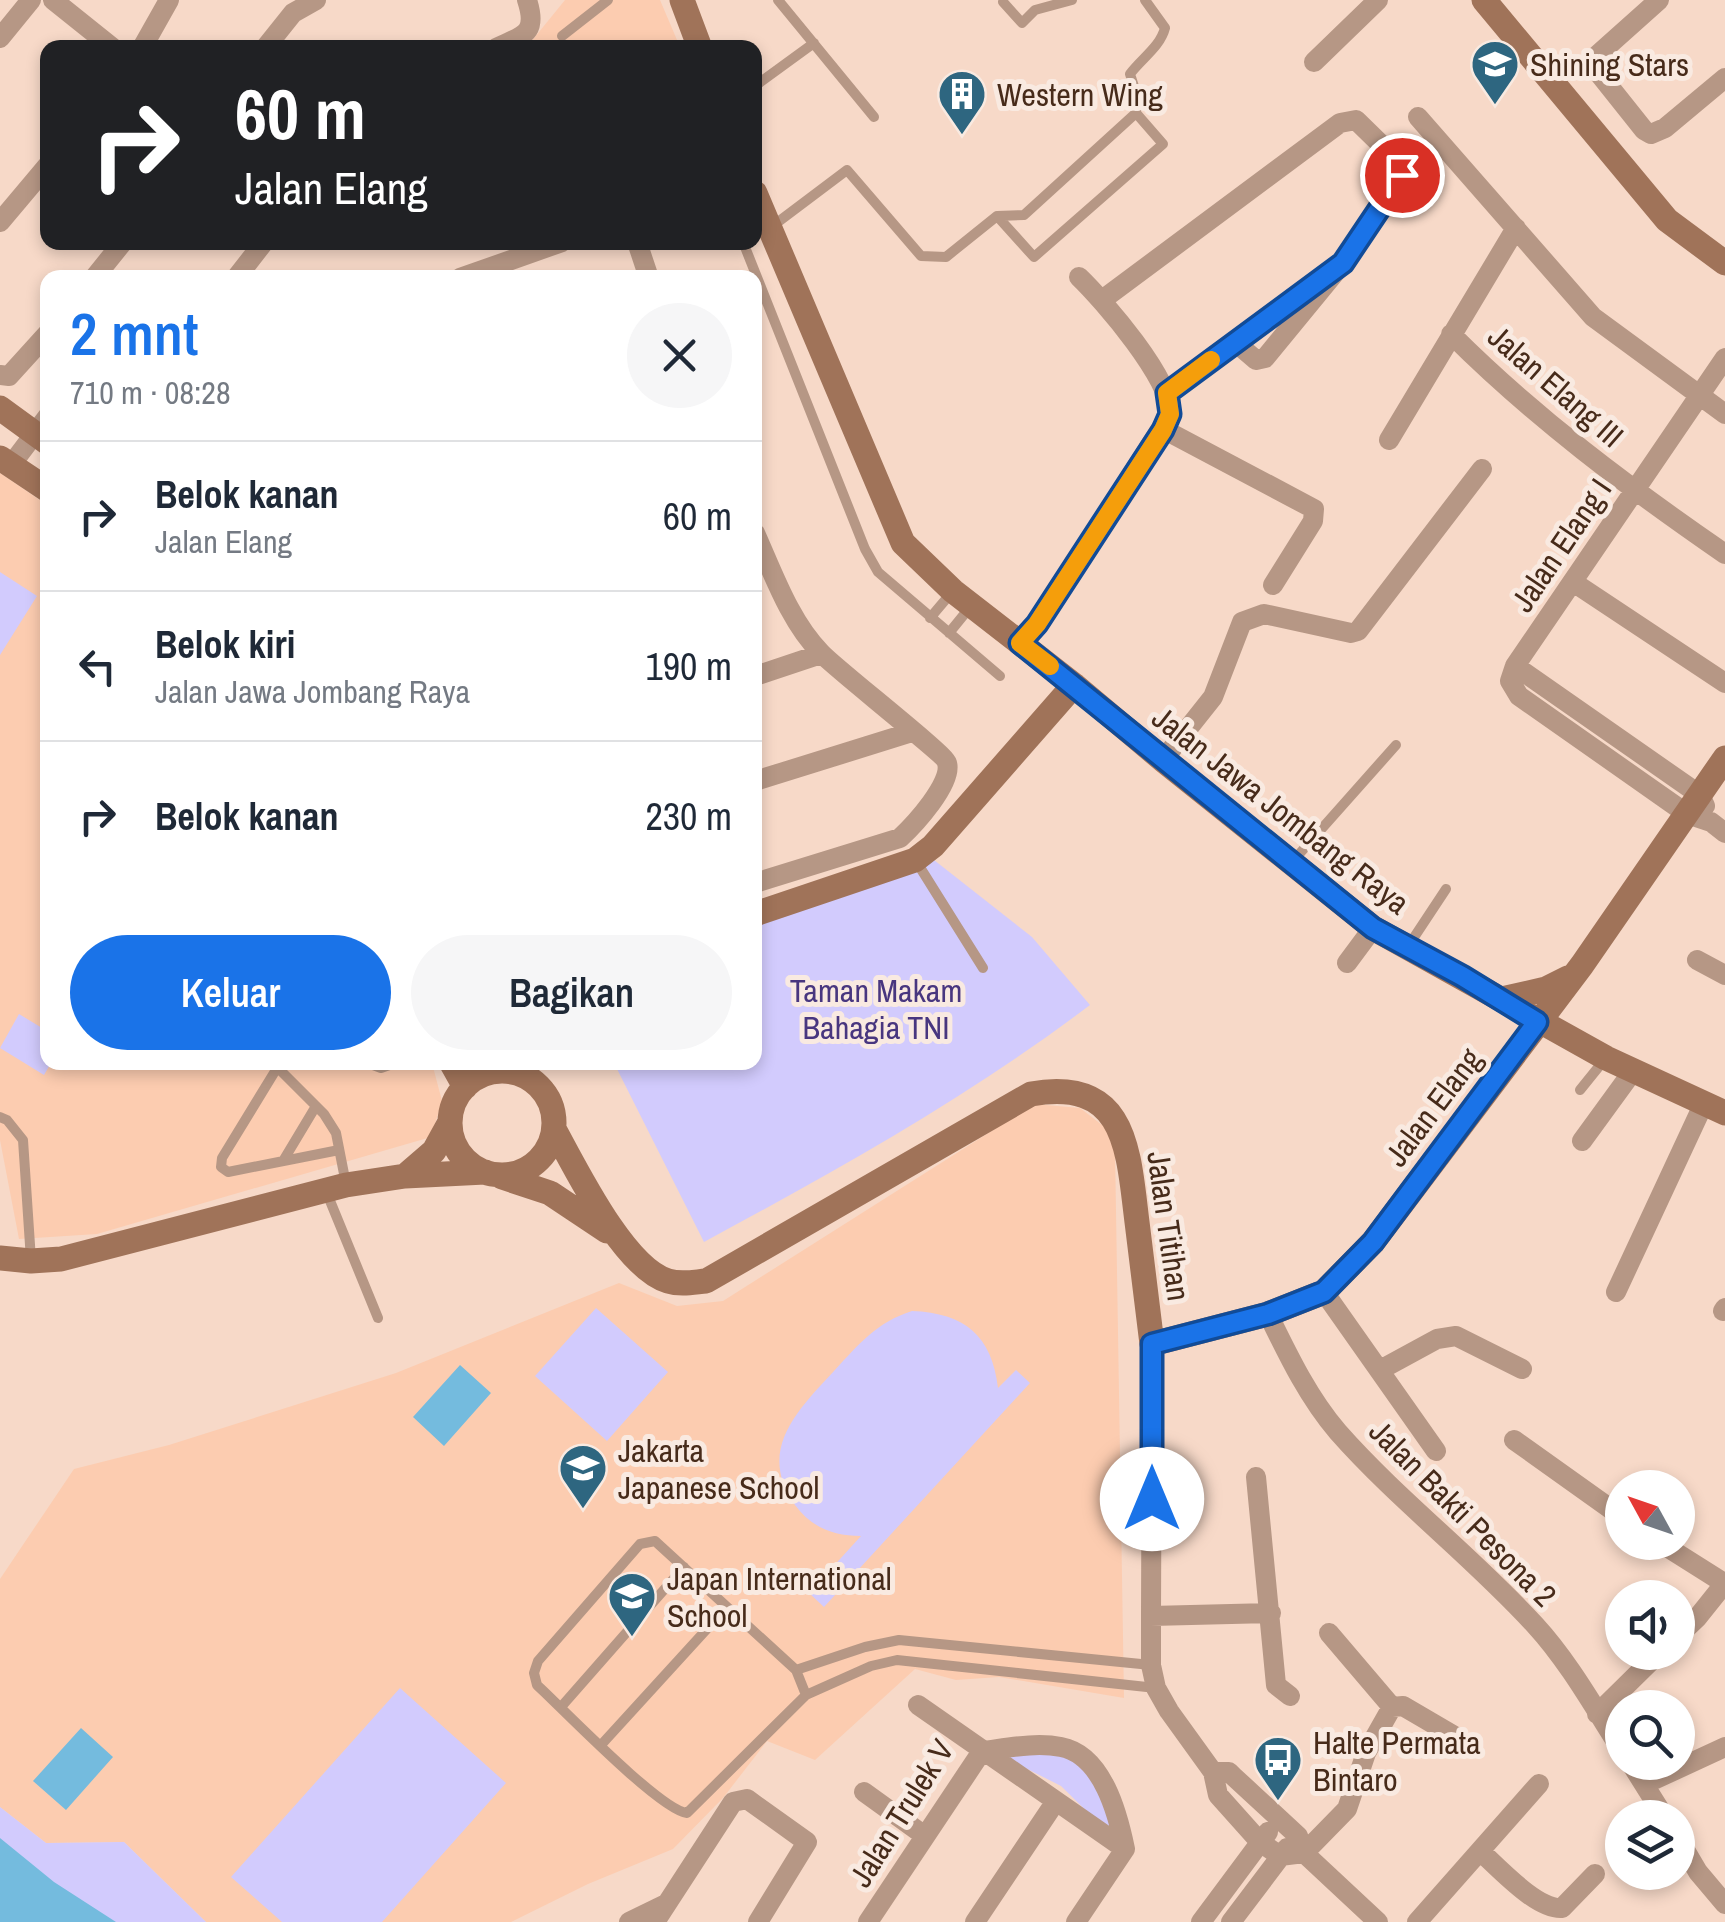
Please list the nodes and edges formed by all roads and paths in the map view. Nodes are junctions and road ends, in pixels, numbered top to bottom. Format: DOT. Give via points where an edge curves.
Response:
graph roads {
  1 [pos="31,0"];
  2 [pos="53,0"];
  3 [pos="168,0"];
  4 [pos="316,0"];
  5 [pos="527,0"];
  6 [pos="608,0"];
  7 [pos="682,0"];
  8 [pos="778,0"];
  9 [pos="1072,0"];
  10 [pos="1146,0"];
  11 [pos="1378,0"];
  12 [pos="1659,0"];
  13 [pos="1489,1"];
  14 [pos="1003,2"];
  15 [pos="562,36"];
  16 [pos="0,38"];
  17 [pos="103,40"];
  18 [pos="146,40"];
  19 [pos="272,40"];
  20 [pos="514,40"];
  21 [pos="697,40"];
  22 [pos="814,43"];
  23 [pos="1314,62"];
  24 [pos="1725,78"];
  25 [pos="762,81"];
  26 [pos="1136,113"];
  27 [pos="874,117"];
  28 [pos="1418,118"];
  29 [pos="40,174"];
  30 [pos="762,212"];
  31 [pos="998,216"];
  32 [pos="0,222"];
  33 [pos="1516,228"];
  34 [pos="772,239"];
  35 [pos="762,243"];
  36 [pos="258,250"];
  37 [pos="539,250"];
  38 [pos="1343,263"];
  39 [pos="1725,263"];
  40 [pos="242,270"];
  41 [pos="483,270"];
  42 [pos="1079,276"];
  43 [pos="762,290"];
  44 [pos="1102,300"];
  45 [pos="1451,334"];
  46 [pos="1235,342"];
  47 [pos="40,356"];
  48 [pos="1725,358"];
  49 [pos="2,376"];
  50 [pos="1167,393"];
  51 [pos="1698,397"];
  52 [pos="0,408"];
  53 [pos="1725,414"];
  54 [pos="1163,430"];
  55 [pos="40,431"];
  56 [pos="40,439"];
  57 [pos="1389,440"];
  58 [pos="11,465"];
  59 [pos="1482,469"];
  60 [pos="40,485"];
  61 [pos="1634,492"];
  62 [pos="1725,554"];
  63 [pos="765,580"];
  64 [pos="1572,582"];
  65 [pos="1273,585"];
  66 [pos="962,598"];
  67 [pos="930,618"];
  68 [pos="949,634"];
  69 [pos="1020,643"];
  70 [pos="821,654"];
  71 [pos="762,674"];
  72 [pos="1000,676"];
  73 [pos="1725,683"];
  74 [pos="1074,684"];
  75 [pos="912,732"];
  76 [pos="1396,745"];
  77 [pos="1725,758"];
  78 [pos="1163,760"];
  79 [pos="762,779"];
  80 [pos="1706,816"];
  81 [pos="916,860"];
  82 [pos="1292,862"];
  83 [pos="762,881"];
  84 [pos="1446,889"];
  85 [pos="762,912"];
  86 [pos="1373,928"];
  87 [pos="1406,949"];
  88 [pos="1697,960"];
  89 [pos="1346,963"];
  90 [pos="982,968"];
  91 [pos="1725,975"];
  92 [pos="1572,977"];
  93 [pos="1502,999"];
  94 [pos="1537,1022"];
  95 [pos="1606,1058"];
  96 [pos="271,1070"];
  97 [pos="279,1070"];
  98 [pos="456,1070"];
  99 [pos="502,1070"];
  100 [pos="517,1070"];
  101 [pos="1633,1071"];
  102 [pos="465,1086"];
  103 [pos="1580,1090"];
  104 [pos="316,1106"];
  105 [pos="1718,1107"];
  106 [pos="0,1117"];
  107 [pos="450,1122"];
  108 [pos="554,1128"];
  109 [pos="1582,1142"];
  110 [pos="339,1150"];
  111 [pos="284,1161"];
  112 [pos="490,1174"];
  113 [pos="405,1176"];
  114 [pos="336,1188"];
  115 [pos="623,1243"];
  116 [pos="0,1258"];
  117 [pos="31,1261"];
  118 [pos="1324,1292"];
  119 [pos="1616,1292"];
  120 [pos="1268,1314"];
  121 [pos="378,1318"];
  122 [pos="1152,1344"];
  123 [pos="1522,1369"];
  124 [pos="1380,1370"];
  125 [pos="1514,1440"];
  126 [pos="1436,1451"];
  127 [pos="1256,1478"];
  128 [pos="1605,1504"];
  129 [pos="1687,1560"];
  130 [pos="684,1567"];
  131 [pos="1724,1583"];
  132 [pos="727,1606"];
  133 [pos="1271,1613"];
  134 [pos="1151,1616"];
  135 [pos="1695,1620"];
  136 [pos="1329,1633"];
  137 [pos="865,1647"];
  138 [pos="1152,1665"];
  139 [pos="871,1666"];
  140 [pos="796,1670"];
  141 [pos="1642,1670"];
  142 [pos="1156,1688"];
  143 [pos="806,1695"];
  144 [pos="1290,1696"];
  145 [pos="918,1704"];
  146 [pos="561,1707"];
  147 [pos="1392,1707"];
  148 [pos="1597,1714"];
  149 [pos="1605,1726"];
  150 [pos="1456,1737"];
  151 [pos="601,1745"];
  152 [pos="1725,1747"];
  153 [pos="982,1751"];
  154 [pos="1213,1772"];
  155 [pos="1641,1780"];
  156 [pos="1539,1784"];
  157 [pos="1644,1784"];
  158 [pos="864,1792"];
  159 [pos="1654,1800"];
  160 [pos="1056,1802"];
  161 [pos="1278,1820"];
  162 [pos="926,1836"];
  163 [pos="1260,1842"];
  164 [pos="1300,1844"];
  165 [pos="1124,1849"];
  166 [pos="1480,1851"];
  167 [pos="1280,1856"];
  168 [pos="1695,1867"];
  169 [pos="1594,1874"];
  170 [pos="1725,1903"];
  171 [pos="661,1913"];
  172 [pos="1565,1916"];
  173 [pos="628,1922"];
  174 [pos="758,1922"];
  175 [pos="868,1922"];
  176 [pos="974,1922"];
  177 [pos="1076,1922"];
  178 [pos="1200,1922"];
  179 [pos="1231,1922"];
  180 [pos="1378,1922"];
  181 [pos="1418,1922"];
  1 -- 16 [label="street"];
  2 -- 17 [label="street"];
  3 -- 18 [label="street"];
  4 -- 19 [label="street" via="294,13"];
  5 -- 20 [label="street" via="530,27"];
  6 -- 15 [label="lane"];
  7 -- 21 [label="main road"];
  8 -- 22 [label="lane"];
  9 -- 14 [label="lane" via="1034,10 1022,23"];
  10 -- 26 [label="lane" via="1165,28 1161,43 1130,74"];
  11 -- 23 [label="street"];
  12 -- 24 [label="street" via="1593,59 1644,130 1665,128"];
  13 -- 39 [label="main road" via="1667,220"];
  22 -- 25 [label="lane"];
  22 -- 27 [label="lane"];
  26 -- 31 [label="lane" via="1024,216"];
  26 -- 31 [label="lane" via="1163,144 1034,257"];
  28 -- 33 [label="street"];
  29 -- 32 [label="street"];
  30 -- 34 [label="main road, Jalan Jawa Jombang Raya"];
  31 -- 34 [label="lane" via="946,258 922,256 847,170"];
  33 -- 45 [label="street, Jalan Elang III"];
  33 -- 51 [label="street" via="1594,318"];
  34 -- 35 [label="lane"];
  34 -- 66 [label="main road, Jalan Jawa Jombang Raya" via="903,543"];
  36 -- 40 [label="street"];
  37 -- 41 [label="street"];
  38 -- 44 [label="street" via="1402,175 1400,164 1356,120 1340,123"];
  38 -- 46 [label="street"];
  38 -- 46 [label="street" via="1265,358 1256,360"];
  42 -- 44 [label="street"];
  43 -- 67 [label="lane" via="865,549 878,572"];
  44 -- 50 [label="street"];
  45 -- 57 [label="street"];
  45 -- 61 [label="street, Jalan Elang III"];
  46 -- 50 [label="street"];
  47 -- 49 [label="street"];
  48 -- 51 [label="street, Jalan Elang I"];
  50 -- 54 [label="street" via="1170,414"];
  51 -- 53 [label="street"];
  51 -- 61 [label="street, Jalan Elang I"];
  52 -- 55 [label="main road"];
  54 -- 65 [label="street" via="1314,509"];
  54 -- 69 [label="street"];
  56 -- 58 [label="street"];
  58 -- 60 [label="main road"];
  59 -- 78 [label="street" via="1358,630 1264,614 1242,622 1213,698"];
  61 -- 62 [label="street, Jalan Elang III"];
  61 -- 64 [label="street, Jalan Elang I"];
  63 -- 70 [label="street"];
  64 -- 73 [label="street"];
  64 -- 80 [label="street, Jalan Elang I" via="1515,666 1513,691"];
  66 -- 67 [label="lane"];
  66 -- 68 [label="lane"];
  66 -- 69 [label="main road, Jalan Jawa Jombang Raya"];
  67 -- 68 [label="lane"];
  68 -- 72 [label="lane"];
  69 -- 74 [label="main road, Jalan Jawa Jombang Raya"];
  70 -- 71 [label="street"];
  70 -- 75 [label="street"];
  74 -- 78 [label="main road, Jalan Jawa Jombang Raya"];
  74 -- 81 [label="main road"];
  75 -- 79 [label="street"];
  75 -- 83 [label="street" via="948,762 948,774 915,824 900,838"];
  76 -- 82 [label="lane"];
  77 -- 80 [label="main road, Jalan Elang"];
  78 -- 82 [label="main road, Jalan Jawa Jombang Raya"];
  80 -- 92 [label="main road, Jalan Elang"];
  81 -- 85 [label="main road"];
  81 -- 90 [label="lane"];
  82 -- 86 [label="main road, Jalan Jawa Jombang Raya"];
  84 -- 87 [label="lane"];
  86 -- 87 [label="main road, Jalan Jawa Jombang Raya"];
  86 -- 89 [label="street"];
  87 -- 93 [label="main road, Jalan Jawa Jombang Raya"];
  88 -- 91 [label="street"];
  92 -- 93 [label="main road"];
  92 -- 94 [label="main road, Jalan Elang"];
  93 -- 94 [label="main road, Jalan Jawa Jombang Raya"];
  94 -- 95 [label="main road, Jalan Jawa Jombang Raya"];
  94 -- 118 [label="main road, Jalan Elang" via="1373,1242"];
  95 -- 101 [label="main road, Jalan Jawa Jombang Raya"];
  95 -- 103 [label="lane"];
  96 -- 111 [label="lane" via="222,1167 228,1172"];
  97 -- 104 [label="lane"];
  98 -- 102 [label="main road"];
  99 -- 102 [label="main road"];
  100 -- 108 [label="main road" via="548,1097"];
  101 -- 105 [label="main road, Jalan Jawa Jombang Raya"];
  101 -- 109 [label="street"];
  102 -- 107 [label="main road"];
  104 -- 110 [label="lane" via="336,1133"];
  104 -- 111 [label="lane"];
  105 -- 119 [label="street"];
  106 -- 117 [label="lane" via="23,1140"];
  107 -- 112 [label="main road" via="456,1148"];
  107 -- 113 [label="main road" via="434,1151"];
  108 -- 112 [label="main road" via="539,1160 519,1172"];
  108 -- 115 [label="main road, Jalan Titihan"];
  110 -- 111 [label="lane"];
  110 -- 114 [label="lane"];
  112 -- 113 [label="main road"];
  112 -- 115 [label="main road, Jalan Titihan" via="550,1193"];
  113 -- 114 [label="main road"];
  114 -- 117 [label="main road" via="61,1259"];
  114 -- 121 [label="lane"];
  115 -- 122 [label="main road, Jalan Titihan" via="666,1281 706,1281 1030,1094 1075,1090 1108,1114 1127,1145"];
  116 -- 117 [label="main road"];
  118 -- 120 [label="main road, Jalan Elang"];
  118 -- 124 [label="street"];
  120 -- 122 [label="main road, Jalan Elang"];
  120 -- 148 [label="street, Jalan Bakti Pesona 2" via="1336,1430 1534,1624"];
  122 -- 134 [label="street, Jalan Titihan"];
  123 -- 124 [label="street" via="1456,1336"];
  124 -- 126 [label="street"];
  125 -- 128 [label="street"];
  127 -- 133 [label="street"];
  129 -- 131 [label="street"];
  130 -- 132 [label="lane"];
  130 -- 146 [label="lane"];
  130 -- 146 [label="lane" via="647,1541 614,1573 538,1661 537,1685"];
  131 -- 135 [label="street"];
  132 -- 140 [label="lane"];
  132 -- 151 [label="lane"];
  133 -- 134 [label="street"];
  133 -- 144 [label="street" via="1276,1685"];
  134 -- 138 [label="street, Jalan Titihan"];
  136 -- 147 [label="street"];
  137 -- 138 [label="lane" via="899,1640"];
  137 -- 139 [label="lane"];
  137 -- 140 [label="lane"];
  138 -- 142 [label="street, Jalan Titihan"];
  139 -- 142 [label="lane" via="897,1660"];
  139 -- 143 [label="lane"];
  140 -- 143 [label="lane"];
  141 -- 148 [label="street"];
  142 -- 154 [label="street, Jalan Titihan"];
  143 -- 151 [label="lane" via="687,1812 670,1807"];
  145 -- 153 [label="street, Jalan Trulek V"];
  146 -- 151 [label="lane"];
  147 -- 150 [label="street" via="1403,1706"];
  147 -- 164 [label="street" via="1346,1810"];
  148 -- 149 [label="street, Jalan Bakti Pesona 2"];
  152 -- 157 [label="street"];
  153 -- 160 [label="street"];
  153 -- 162 [label="street, Jalan Trulek V"];
  153 -- 165 [label="street" via="1062,1747 1078,1754 1111,1794"];
  154 -- 161 [label="street, Jalan Titihan" via="1229,1772"];
  154 -- 163 [label="street, Jalan Titihan" via="1218,1795"];
  155 -- 157 [label="street"];
  156 -- 166 [label="street"];
  157 -- 159 [label="street"];
  158 -- 162 [label="street"];
  160 -- 165 [label="street"];
  160 -- 176 [label="street"];
  161 -- 163 [label="street"];
  161 -- 164 [label="street, Jalan Titihan"];
  162 -- 175 [label="street, Jalan Trulek V"];
  163 -- 167 [label="street, Jalan Titihan"];
  163 -- 178 [label="street"];
  164 -- 167 [label="street"];
  164 -- 180 [label="street, Jalan Titihan"];
  165 -- 177 [label="street"];
  166 -- 172 [label="street" via="1537,1901"];
  166 -- 181 [label="street"];
  167 -- 179 [label="street"];
  168 -- 170 [label="street"];
  169 -- 172 [label="street"];
  171 -- 173 [label="street"];
  171 -- 174 [label="street" via="733,1802 748,1799 804,1837 806,1847"];
}
